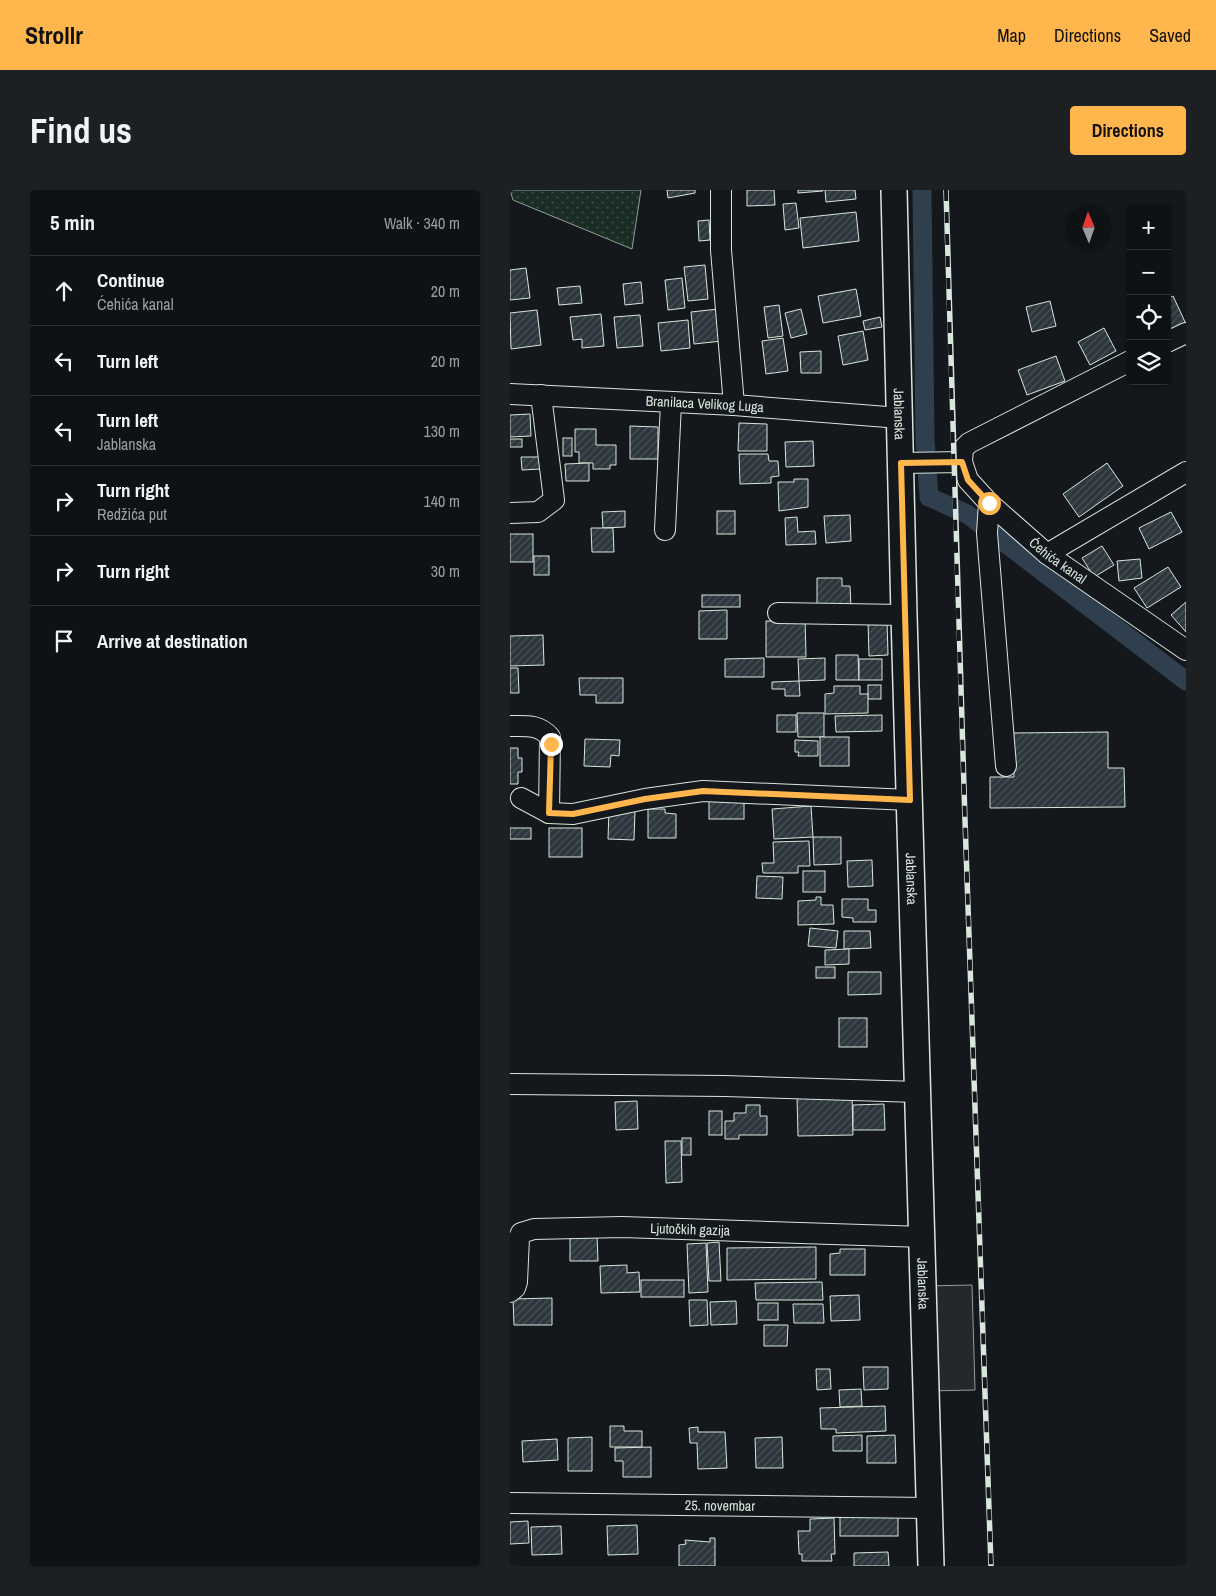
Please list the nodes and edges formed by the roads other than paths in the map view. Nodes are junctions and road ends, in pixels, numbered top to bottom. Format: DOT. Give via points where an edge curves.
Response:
graph roads {
  1 [pos="721,190"];
  2 [pos="894,190"];
  3 [pos="1186,333"];
  4 [pos="1171,340"];
  5 [pos="1126,363"];
  6 [pos="510,394"];
  7 [pos="541,395"];
  8 [pos="671,403"];
  9 [pos="734,405"];
  10 [pos="900,418"];
  11 [pos="954,462"];
  12 [pos="905,463"];
  13 [pos="1186,472"];
  14 [pos="510,513"];
  15 [pos="988,518"];
  16 [pos="665,530"];
  17 [pos="1047,554"];
  18 [pos="778,613"];
  19 [pos="904,615"];
  20 [pos="1186,650"];
  21 [pos="510,726"];
  22 [pos="1006,766"];
  23 [pos="521,798"];
  24 [pos="910,800"];
  25 [pos="549,813"];
  26 [pos="510,1084"];
  27 [pos="918,1092"];
  28 [pos="924,1237"];
  29 [pos="510,1292"];
  30 [pos="510,1502"];
  31 [pos="929,1508"];
  32 [pos="931,1566"];
  1 -- 9 [label="street" via="721,250"];
  2 -- 10 [label="main road, Jablanska"];
  3 -- 4 [label="street"];
  5 -- 11 [label="street" via="969,443"];
  6 -- 7 [label="street, Branilaca Velikog Luga"];
  7 -- 8 [label="street, Branilaca Velikog Luga"];
  7 -- 14 [label="street" via="554,500 538,512"];
  8 -- 9 [label="street, Branilaca Velikog Luga"];
  8 -- 16 [label="street"];
  9 -- 10 [label="street, Branilaca Velikog Luga"];
  10 -- 12 [label="main road, Jablanska"];
  11 -- 12 [label="street"];
  11 -- 15 [label="street, Ćehića kanal" via="968,480"];
  12 -- 19 [label="main road, Jablanska"];
  13 -- 17 [label="street"];
  15 -- 17 [label="street, Ćehića kanal"];
  15 -- 22 [label="street"];
  17 -- 20 [label="street, Ćehića kanal"];
  18 -- 19 [label="street"];
  19 -- 24 [label="main road, Jablanska"];
  21 -- 25 [label="street" via="540,728 550,737"];
  23 -- 25 [label="street"];
  24 -- 25 [label="street" via="703,791 573,814"];
  24 -- 27 [label="main road, Jablanska"];
  26 -- 27 [label="street"];
  27 -- 28 [label="main road, Jablanska"];
  28 -- 29 [label="street, Ljutočkih gazija" via="534,1228 521,1233 519,1238 517,1282"];
  28 -- 31 [label="main road, Jablanska"];
  30 -- 31 [label="street, 25. novembar"];
  31 -- 32 [label="main road, Jablanska"];
}
